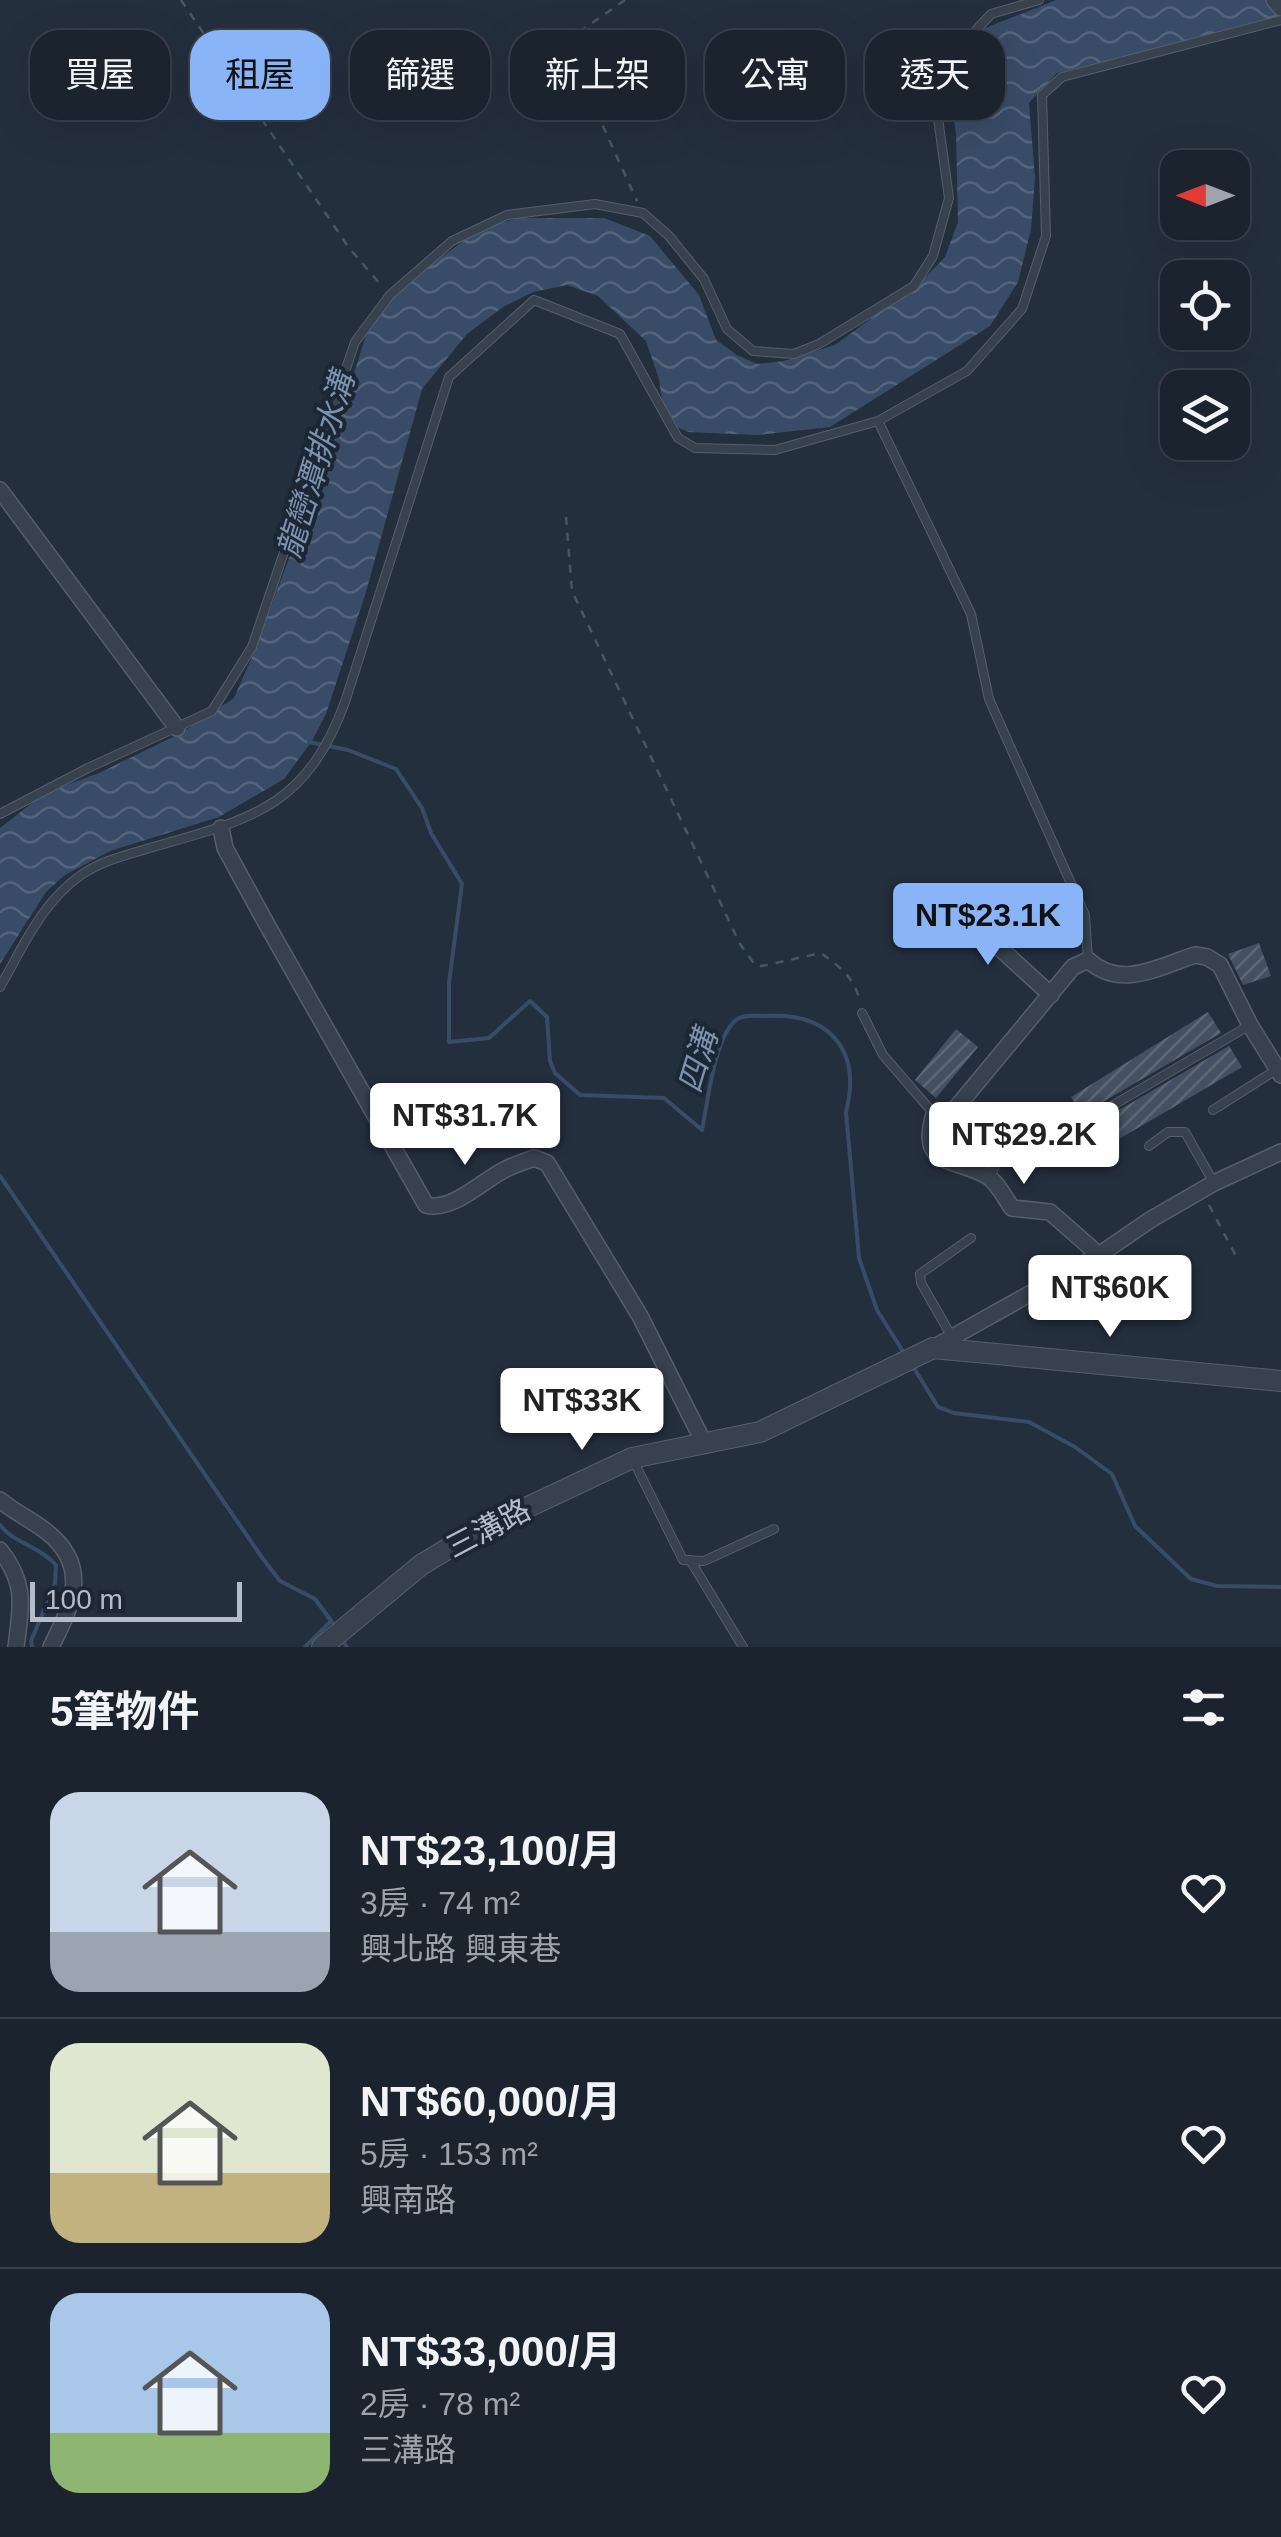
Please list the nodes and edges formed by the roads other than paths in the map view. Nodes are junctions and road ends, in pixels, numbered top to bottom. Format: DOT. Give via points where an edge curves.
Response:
graph roads {
  1 [pos="1039,0"];
  2 [pos="1274,0"];
  3 [pos="1281,8"];
  4 [pos="1281,20"];
  5 [pos="878,421"];
  6 [pos="0,490"];
  7 [pos="185,724"];
  8 [pos="0,814"];
  9 [pos="221,828"];
  10 [pos="956,908"];
  11 [pos="1088,960"];
  12 [pos="0,987"];
  13 [pos="1050,995"];
  14 [pos="862,1013"];
  15 [pos="1250,1025"];
  16 [pos="1279,1072"];
  17 [pos="1213,1110"];
  18 [pos="934,1114"];
  19 [pos="1149,1146"];
  20 [pos="1281,1152"];
  21 [pos="990,1177"];
  22 [pos="1208,1186"];
  23 [pos="971,1238"];
  24 [pos="1099,1255"];
  25 [pos="935,1347"];
  26 [pos="1281,1381"];
  27 [pos="705,1445"];
  28 [pos="632,1458"];
  29 [pos="0,1500"];
  30 [pos="774,1530"];
  31 [pos="0,1550"];
  32 [pos="690,1560"];
  33 [pos="16,1647"];
  34 [pos="51,1647"];
  35 [pos="322,1647"];
  36 [pos="743,1647"];
  1 -- 7 [label="lane" via="992,14 944,65 938,118 950,198 934,256 914,286 794,354 753,351 727,330 704,278 643,213 595,204 507,215 452,241 390,295 355,342 252,646 212,711"];
  2 -- 3 [label="street"];
  4 -- 5 [label="lane" via="1062,77 1042,95 1046,236 1022,309 967,370"];
  5 -- 9 [label="lane" via="775,450 695,448 678,438 620,334 534,300 449,377 335,730 282,798"];
  5 -- 11 [label="lane" via="971,614 988,699 1084,915"];
  6 -- 7 [label="street"];
  7 -- 8 [label="lane"];
  9 -- 12 [label="lane" via="105,862 80,876 52,898"];
  9 -- 27 [label="street" via="225,848 426,1205 444,1204 534,1158 546,1162 640,1316"];
  10 -- 13 [label="street"];
  11 -- 13 [label="street" via="1073,967"];
  11 -- 15 [label="street" via="1112,976 1127,976 1207,956 1220,965"];
  13 -- 18 [label="street" via="951,1114"];
  14 -- 18 [label="lane" via="883,1055"];
  15 -- 16 [label="street"];
  15 -- 21 [label="lane" via="1086,1122 1005,1145"];
  16 -- 17 [label="lane"];
  18 -- 21 [label="street" via="934,1154"];
  19 -- 22 [label="lane" via="1168,1132 1185,1132"];
  20 -- 22 [label="street"];
  21 -- 24 [label="street" via="1012,1208 1060,1217"];
  22 -- 24 [label="street"];
  23 -- 25 [label="lane" via="920,1274"];
  24 -- 25 [label="street"];
  25 -- 26 [label="street"];
  25 -- 27 [label="street, 三溝路" via="760,1432"];
  27 -- 28 [label="street, 三溝路"];
  28 -- 32 [label="lane" via="683,1560"];
  28 -- 35 [label="street, 三溝路" via="475,1532 421,1565"];
  29 -- 34 [label="street" via="46,1530 73,1566 75,1586"];
  30 -- 32 [label="lane" via="704,1561"];
  31 -- 33 [label="street" via="17,1572"];
  32 -- 36 [label="lane"];
}
